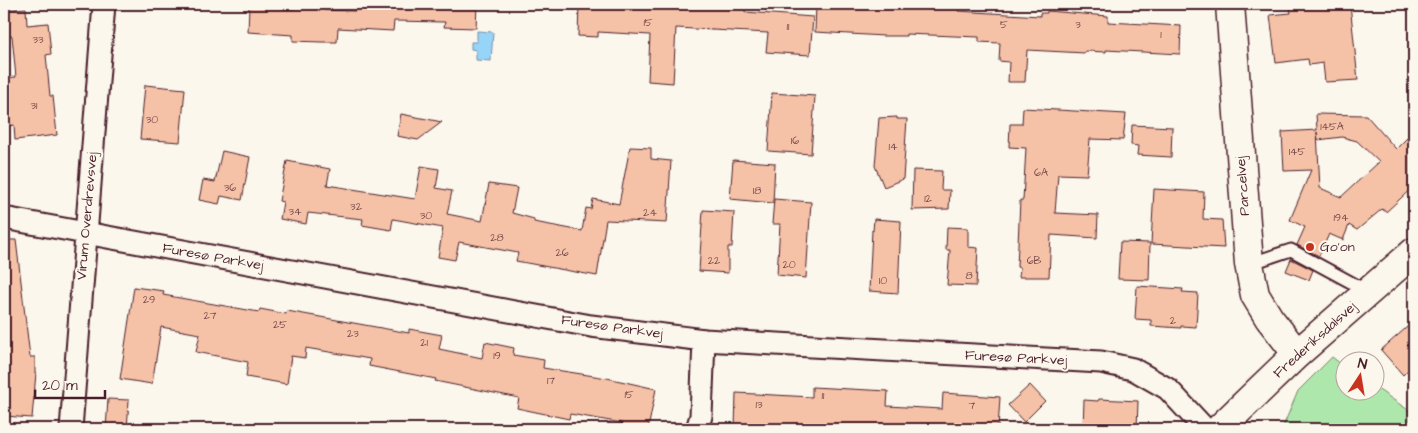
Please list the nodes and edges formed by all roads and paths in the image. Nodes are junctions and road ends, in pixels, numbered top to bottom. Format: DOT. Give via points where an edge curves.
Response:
graph roads {
  1 [pos="104,4"];
  2 [pos="1230,4"];
  3 [pos="4,218"];
  4 [pos="85,234"];
  5 [pos="1414,252"];
  6 [pos="1249,264"];
  7 [pos="1369,292"];
  8 [pos="704,340"];
  9 [pos="1297,354"];
  10 [pos="71,429"];
  11 [pos="697,429"];
  12 [pos="1205,429"];
  13 [pos="1219,429"];
  1 -- 4 [label="street, Virum Overdrevsvej"];
  2 -- 6 [label="street, Parcelvej"];
  3 -- 4 [label="street, Furesø Parkvej"];
  4 -- 8 [label="street, Furesø Parkvej" via="591,326"];
  4 -- 10 [label="street, Virum Overdrevsvej"];
  5 -- 7 [label="street, Frederiksdalsvej"];
  6 -- 7 [label="lane" via="1291,250"];
  6 -- 9 [label="street, Parcelvej" via="1255,295 1268,318"];
  7 -- 9 [label="street, Frederiksdalsvej"];
  8 -- 11 [label="street" via="701,416"];
  8 -- 12 [label="street, Furesø Parkvej" via="1101,362 1134,369 1168,390"];
  9 -- 13 [label="street, Frederiksdalsvej"];
}
